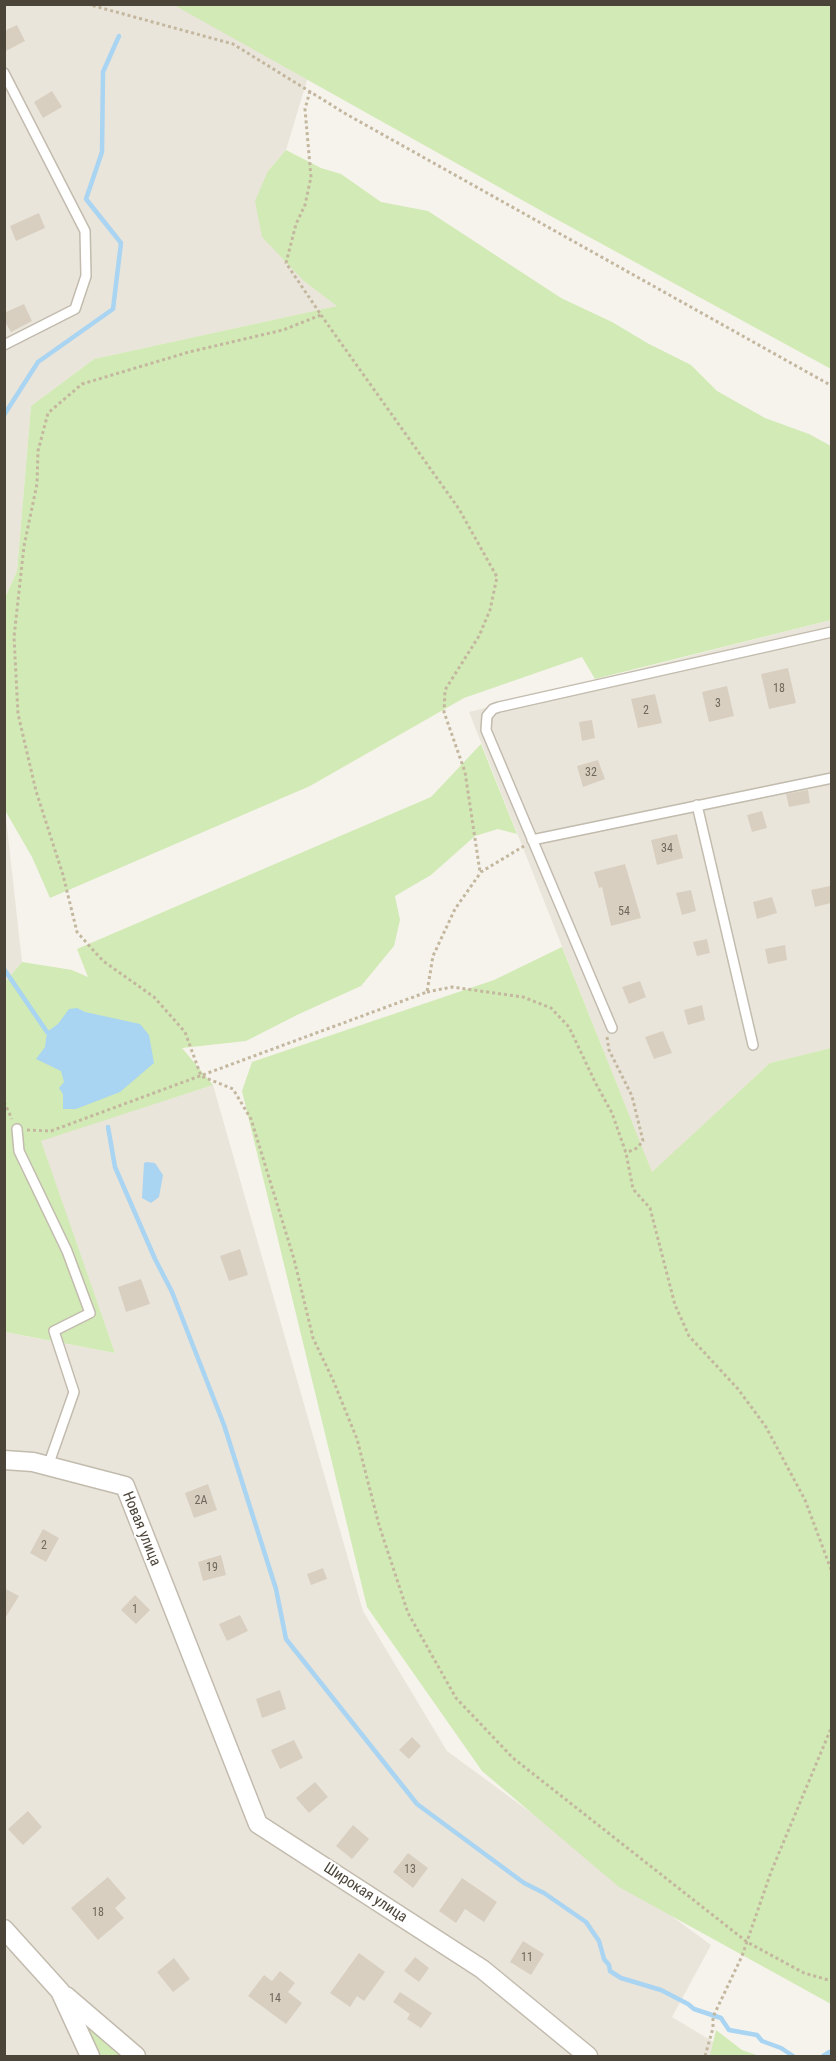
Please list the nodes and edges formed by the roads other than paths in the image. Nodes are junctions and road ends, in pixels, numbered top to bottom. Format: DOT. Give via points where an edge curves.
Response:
graph roads {
  1 [pos="4,73"];
  2 [pos="4,345"];
  3 [pos="831,632"];
  4 [pos="831,778"];
  5 [pos="697,806"];
  6 [pos="532,840"];
  7 [pos="612,1028"];
  8 [pos="753,1045"];
  9 [pos="17,1129"];
  10 [pos="4,1460"];
  11 [pos="48,1466"];
  12 [pos="203,1685"];
  13 [pos="4,1929"];
  14 [pos="60,1991"];
  15 [pos="90,2056"];
  16 [pos="136,2056"];
  17 [pos="588,2056"];
  1 -- 2 [label="lane" via="85,231 87,276 75,309"];
  3 -- 6 [label="lane" via="493,709 485,721 486,730"];
  4 -- 5 [label="lane"];
  5 -- 6 [label="lane"];
  5 -- 8 [label="lane"];
  6 -- 7 [label="lane"];
  9 -- 11 [label="lane" via="19,1151 67,1251 90,1313 54,1331 74,1392"];
  10 -- 11 [label="street, Новая улица"];
  11 -- 12 [label="street, Новая улица" via="125,1486"];
  12 -- 17 [label="street, Широкая улица" via="258,1824 482,1968"];
  13 -- 14 [label="street"];
  14 -- 15 [label="street"];
  14 -- 16 [label="street"];
}
